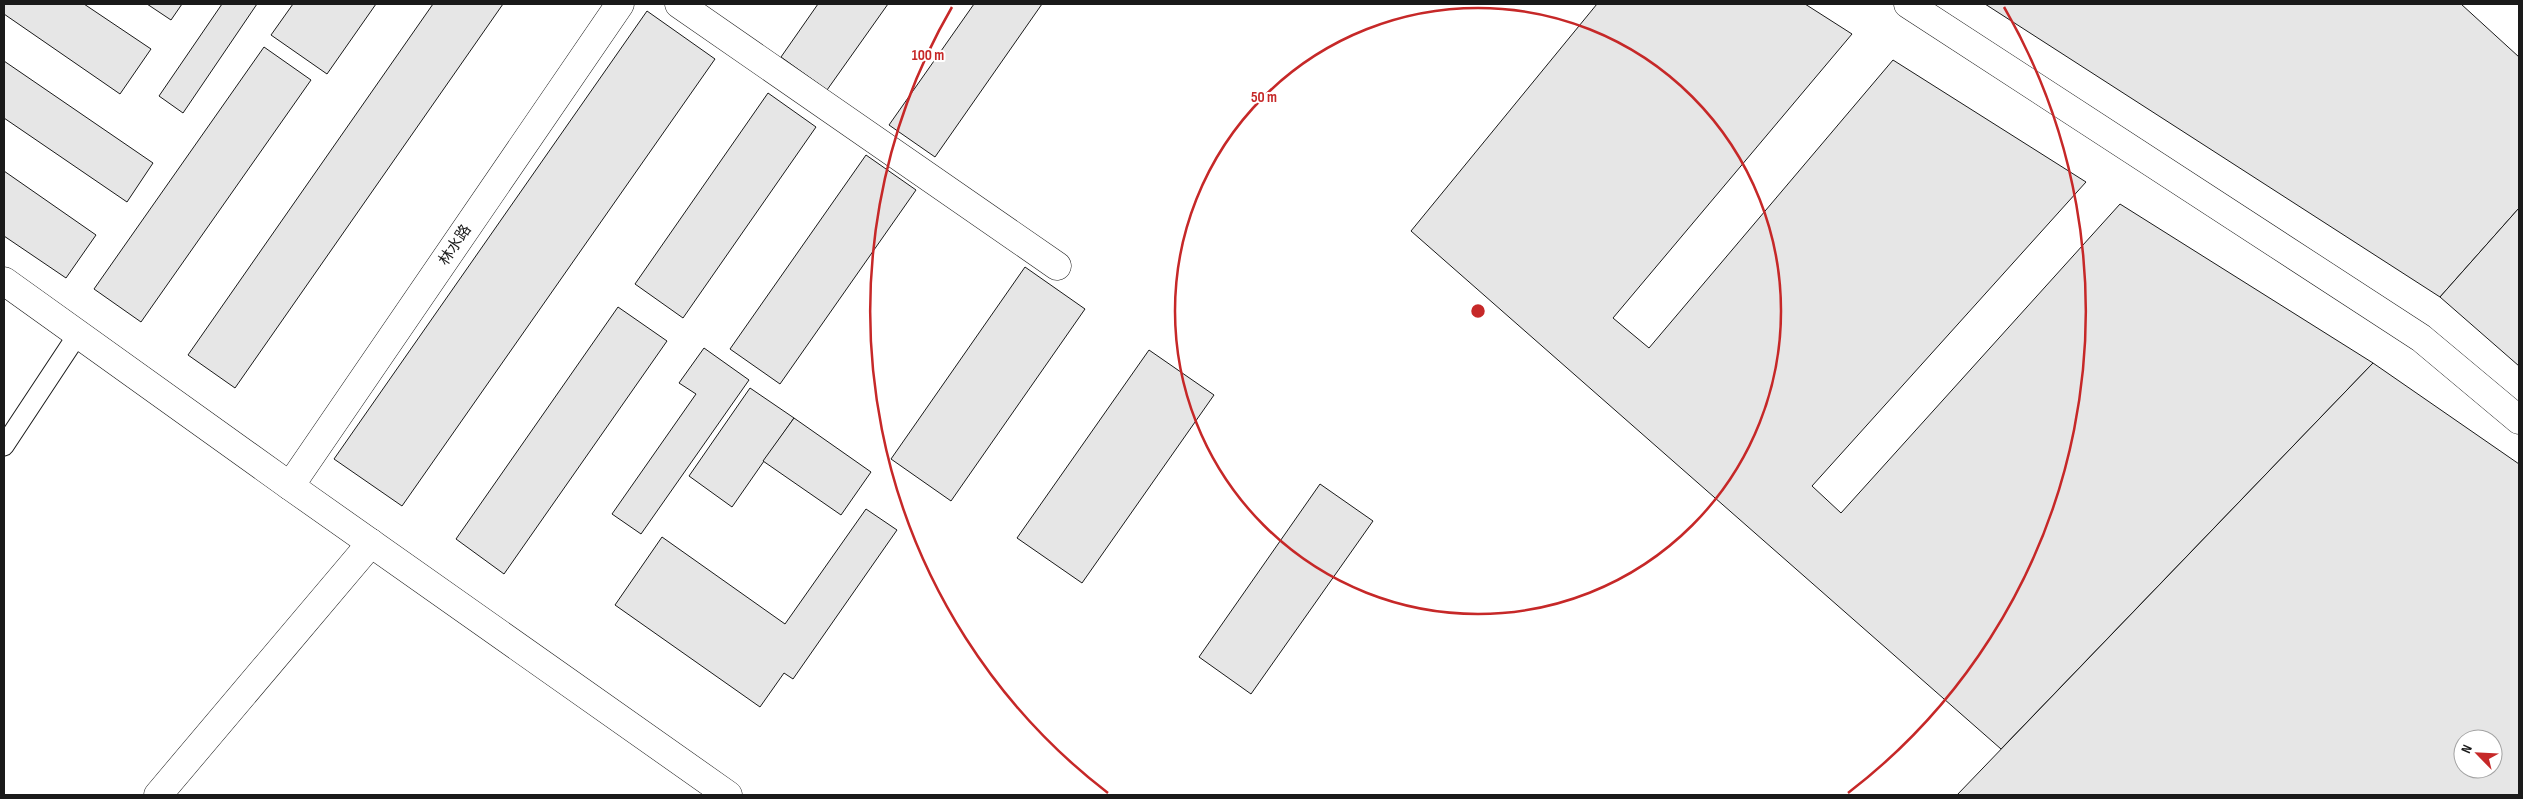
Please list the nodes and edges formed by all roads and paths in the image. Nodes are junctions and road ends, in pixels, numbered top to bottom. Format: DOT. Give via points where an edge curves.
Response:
graph roads {
  1 [pos="620,4"];
  2 [pos="679,4"];
  3 [pos="1908,4"];
  4 [pos="1057,266"];
  5 [pos="4,280"];
  6 [pos="78,334"];
  7 [pos="2519,420"];
  8 [pos="4,446"];
  9 [pos="290,486"];
  10 [pos="371,544"];
  11 [pos="158,795"];
  12 [pos="728,795"];
  1 -- 9 [label="street, 林水路"];
  2 -- 4 [label="street"];
  3 -- 7 [label="street" via="2421,338"];
  5 -- 6 [label="street"];
  6 -- 8 [label="lane"];
  6 -- 9 [label="street"];
  9 -- 10 [label="street"];
  10 -- 11 [label="street"];
  10 -- 12 [label="street"];
}
